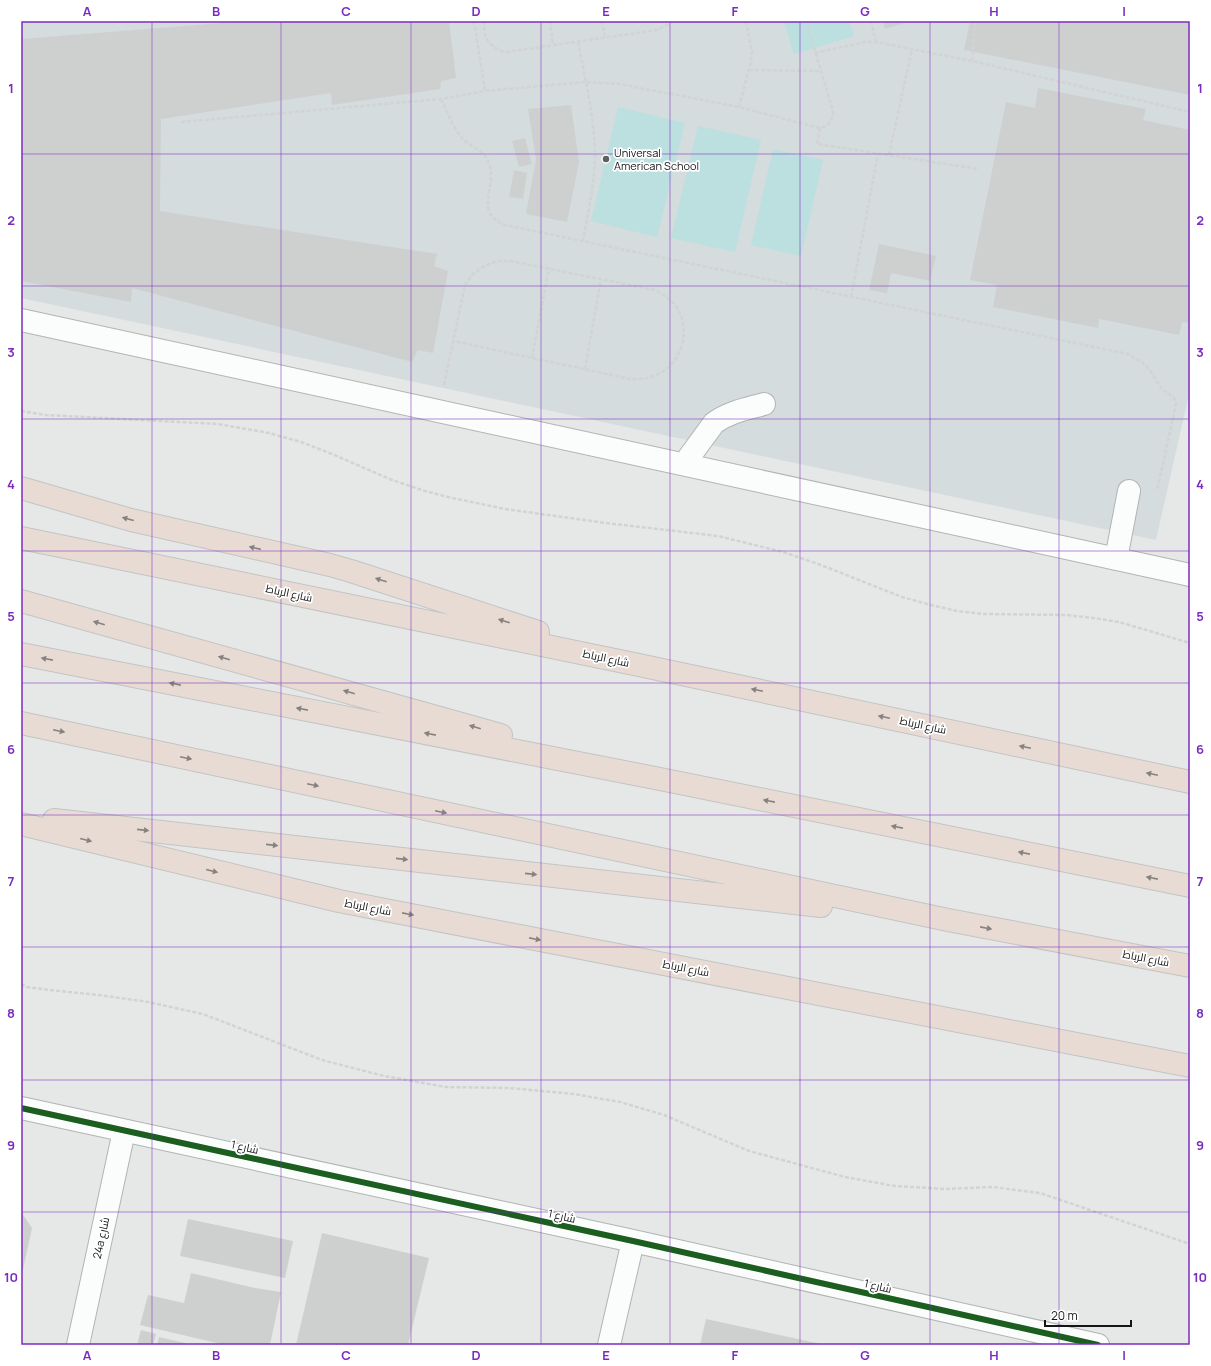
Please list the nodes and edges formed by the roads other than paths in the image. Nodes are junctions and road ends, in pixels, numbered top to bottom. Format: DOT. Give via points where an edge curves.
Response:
graph roads {
  1 [pos="21,320"];
  2 [pos="764,404"];
  3 [pos="684,464"];
  4 [pos="21,488"];
  5 [pos="1129,491"];
  6 [pos="21,538"];
  7 [pos="1116,559"];
  8 [pos="1190,575"];
  9 [pos="21,601"];
  10 [pos="21,654"];
  11 [pos="634,664"];
  12 [pos="21,723"];
  13 [pos="660,779"];
  14 [pos="1190,782"];
  15 [pos="21,817"];
  16 [pos="21,824"];
  17 [pos="1190,886"];
  18 [pos="948,920"];
  19 [pos="1190,966"];
  20 [pos="1190,1066"];
  21 [pos="21,1108"];
  22 [pos="124,1130"];
  23 [pos="633,1241"];
  24 [pos="1032,1338"];
  25 [pos="78,1345"];
  26 [pos="609,1345"];
  27 [pos="1098,1345"];
  1 -- 3 [label="street"];
  2 -- 3 [label="street" via="732,413 714,423"];
  3 -- 7 [label="street"];
  11 -- 4 [label="highway, one-way" via="351,571 131,520"];
  5 -- 7 [label="street"];
  6 -- 11 [label="highway, شارع الرباط"];
  7 -- 8 [label="street"];
  13 -- 9 [label="highway, one-way"];
  13 -- 10 [label="highway, one-way"];
  14 -- 11 [label="highway, شارع الرباط, one-way"];
  12 -- 18 [label="highway, شارع الرباط, one-way"];
  17 -- 13 [label="highway, one-way"];
  15 -- 18 [label="highway, one-way"];
  16 -- 20 [label="highway, شارع الرباط, one-way" via="339,901"];
  18 -- 19 [label="highway, شارع الرباط, one-way"];
  21 -- 22 [label="street, شارع 1"];
  22 -- 23 [label="street, شارع 1"];
  22 -- 25 [label="street, 24a شارع"];
  23 -- 24 [label="street, شارع 1"];
  23 -- 26 [label="street"];
  24 -- 27 [label="street, شارع 1"];
}
